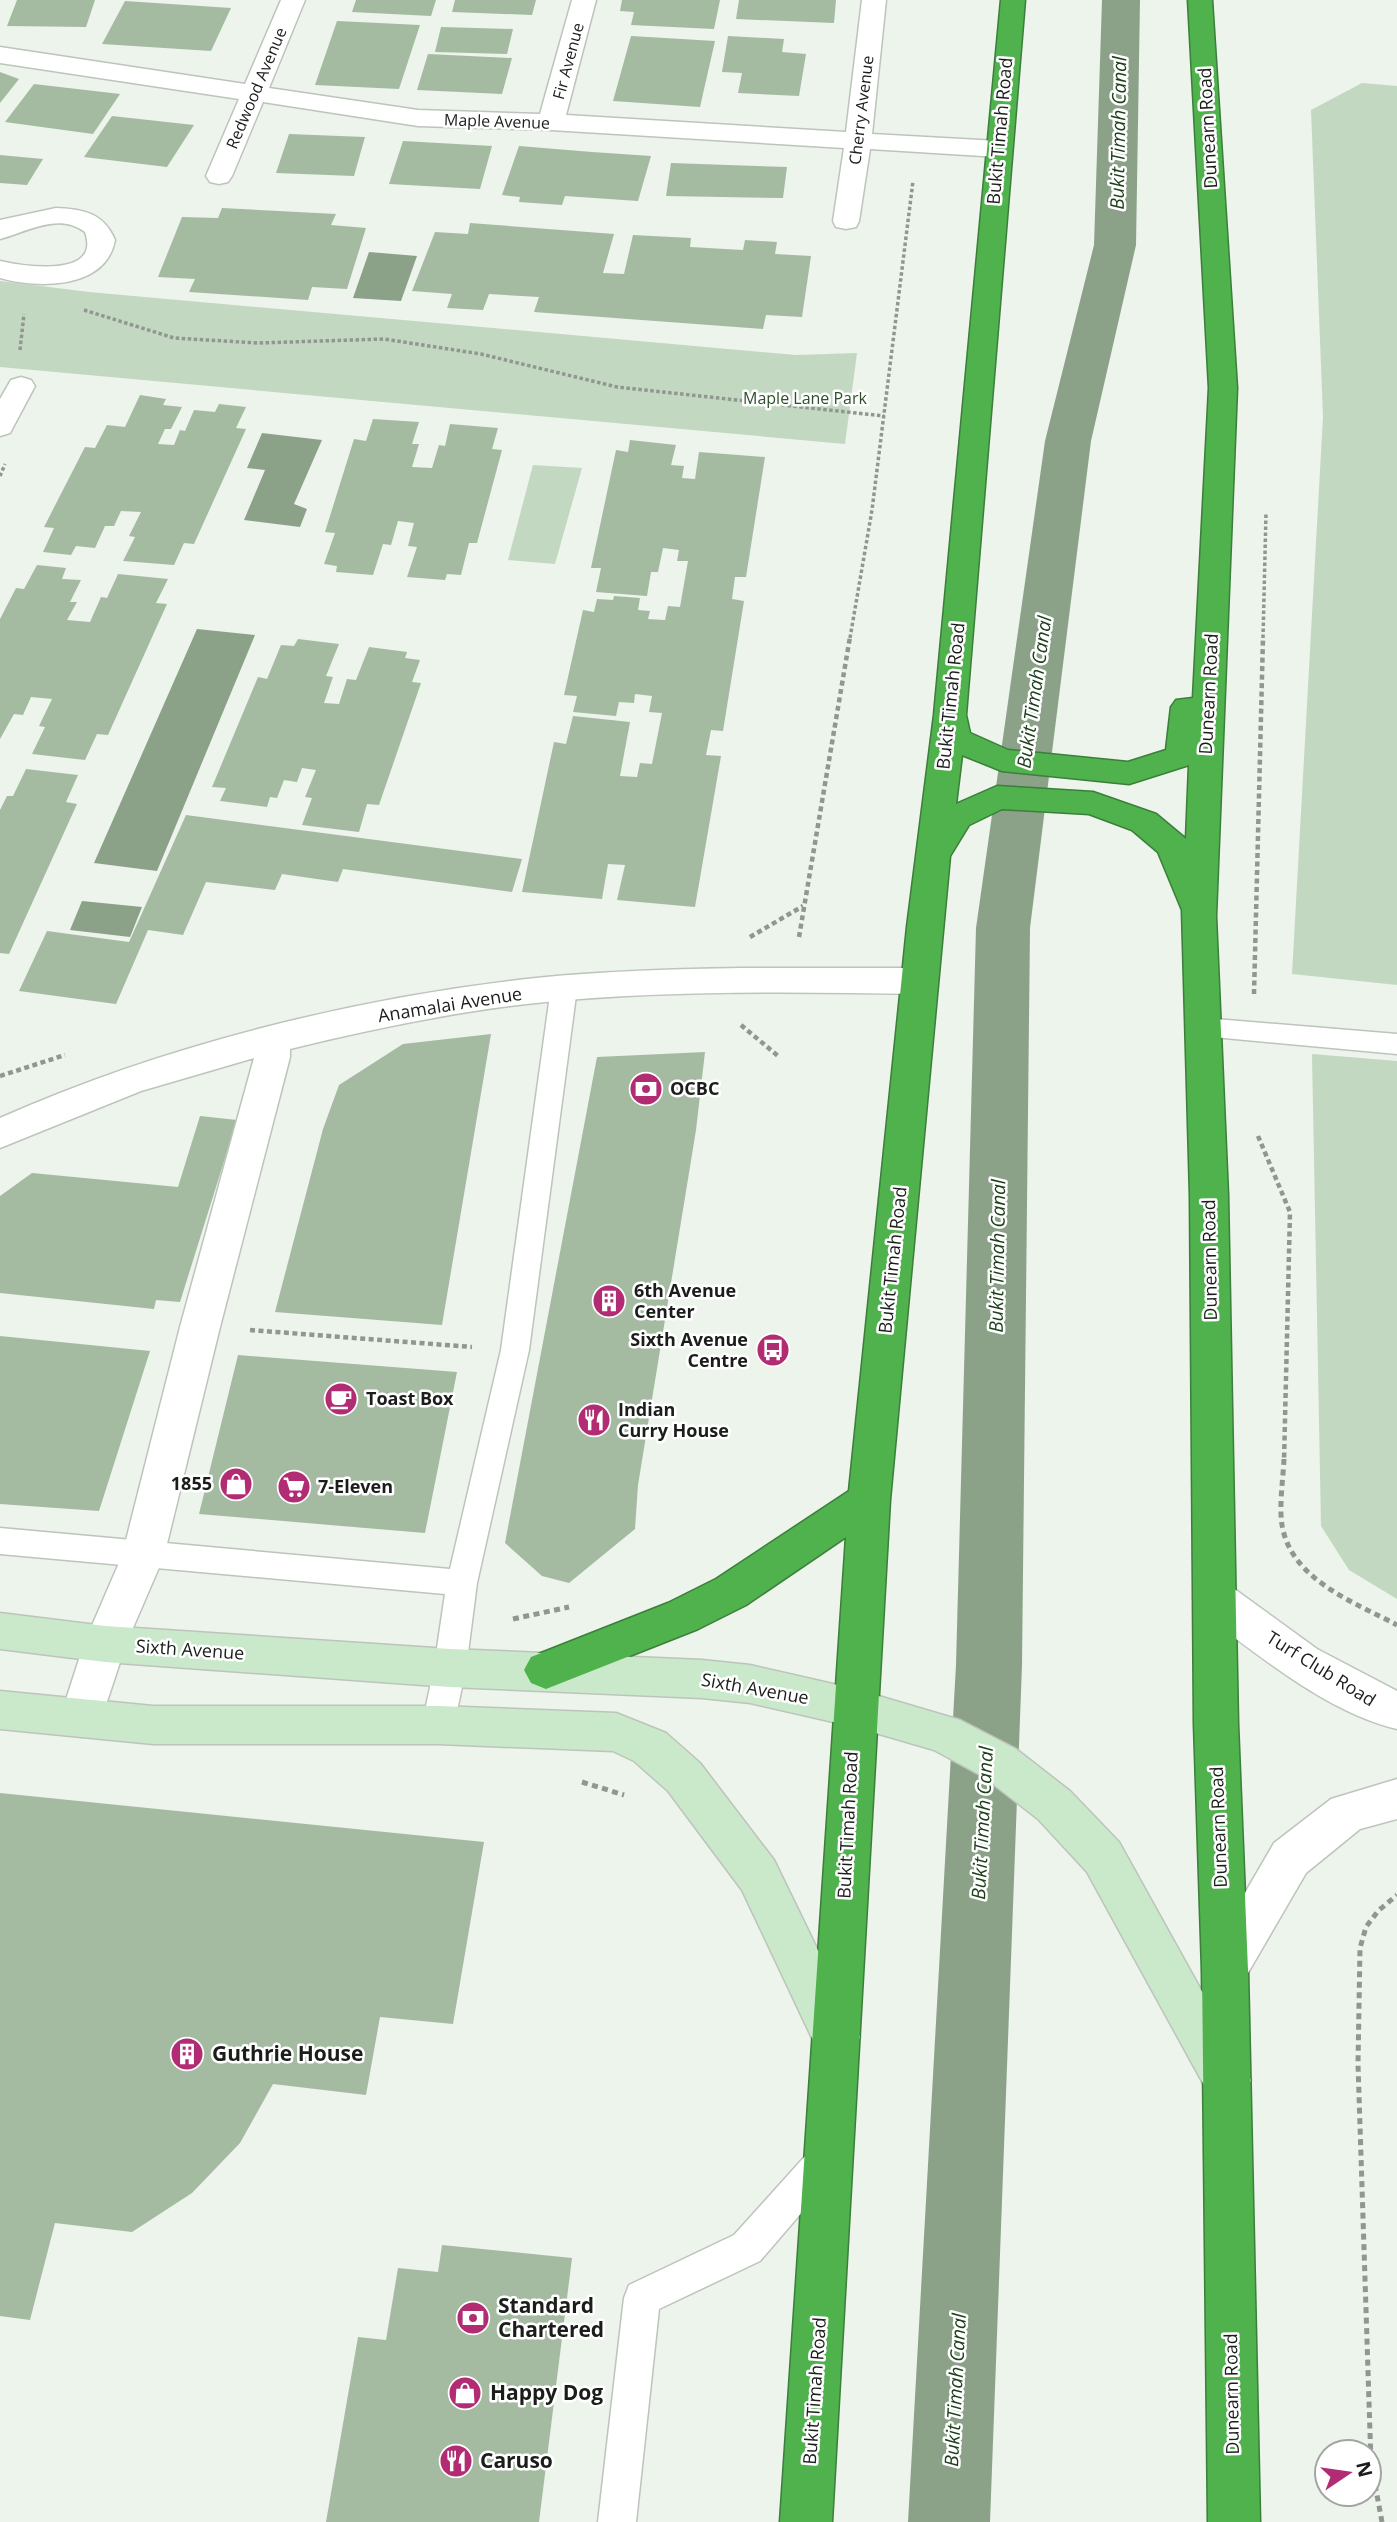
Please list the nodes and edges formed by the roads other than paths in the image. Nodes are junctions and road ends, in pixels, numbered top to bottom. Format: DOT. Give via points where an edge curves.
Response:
graph roads {
  1 [pos="293,0"];
  2 [pos="584,0"];
  3 [pos="874,0"];
  4 [pos="1013,0"];
  5 [pos="1200,0"];
  6 [pos="0,55"];
  7 [pos="254,93"];
  8 [pos="551,122"];
  9 [pos="858,143"];
  10 [pos="998,149"];
  11 [pos="219,176"];
  12 [pos="846,220"];
  13 [pos="0,231"];
  14 [pos="0,269"];
  15 [pos="21,386"];
  16 [pos="1223,388"];
  17 [pos="0,426"];
  18 [pos="950,715"];
  19 [pos="934,852"];
  20 [pos="1199,916"];
  21 [pos="919,981"];
  22 [pos="564,988"];
  23 [pos="1203,1027"];
  24 [pos="271,1038"];
  25 [pos="1397,1044"];
  26 [pos="0,1134"];
  27 [pos="869,1500"];
  28 [pos="0,1541"];
  29 [pos="143,1556"];
  30 [pos="462,1583"];
  31 [pos="1214,1598"];
  32 [pos="0,1631"];
  33 [pos="105,1644"];
  34 [pos="450,1668"];
  35 [pos="546,1670"];
  36 [pos="855,1708"];
  37 [pos="0,1710"];
  38 [pos="1397,1710"];
  39 [pos="82,1718"];
  40 [pos="438,1726"];
  41 [pos="1397,1799"];
  42 [pos="1225,1970"];
  43 [pos="836,2037"];
  44 [pos="1227,2080"];
  45 [pos="830,2154"];
  46 [pos="617,2522"];
  47 [pos="806,2522"];
  48 [pos="1234,2522"];
  1 -- 7 [label="street, Redwood Avenue"];
  2 -- 8 [label="street, Fir Avenue"];
  3 -- 9 [label="street, Cherry Avenue"];
  4 -- 10 [label="highway, Bukit Timah Road"];
  5 -- 16 [label="highway, Dunearn Road"];
  6 -- 7 [label="street, Maple Avenue"];
  7 -- 8 [label="street, Maple Avenue" via="418,118"];
  7 -- 11 [label="street, Redwood Avenue"];
  8 -- 9 [label="street, Maple Avenue"];
  9 -- 10 [label="street, Maple Avenue"];
  9 -- 12 [label="street, Cherry Avenue"];
  10 -- 18 [label="highway, Bukit Timah Road"];
  13 -- 14 [label="street" via="32,217 62,216 86,222 102,242 83,266 57,275 27,277"];
  15 -- 17 [label="street"];
  16 -- 18 [label="highway" via="1182,756 1129,774 1002,760 955,739"];
  16 -- 20 [label="highway, Dunearn Road"];
  18 -- 19 [label="highway, Bukit Timah Road"];
  19 -- 20 [label="highway" via="957,817 997,797 1093,803 1144,822 1173,846"];
  19 -- 21 [label="highway, Bukit Timah Road"];
  20 -- 23 [label="highway, Dunearn Road"];
  21 -- 22 [label="street, Anamalai Avenue" via="792,979"];
  21 -- 27 [label="highway, Bukit Timah Road"];
  22 -- 24 [label="street, Anamalai Avenue" via="422,1007"];
  22 -- 30 [label="lane" via="514,1350"];
  23 -- 25 [label="lane"];
  23 -- 31 [label="highway, Dunearn Road"];
  24 -- 26 [label="street, Anamalai Avenue" via="152,1073 50,1110"];
  24 -- 29 [label="street" via="272,1057"];
  27 -- 35 [label="highway" via="732,1592"];
  27 -- 36 [label="highway, Bukit Timah Road"];
  28 -- 29 [label="lane"];
  29 -- 30 [label="lane"];
  29 -- 33 [label="street"];
  30 -- 34 [label="lane"];
  31 -- 38 [label="street, Turf Club Road" via="1302,1662 1380,1706"];
  31 -- 42 [label="highway, Dunearn Road"];
  32 -- 33 [label="main road, Sixth Avenue"];
  33 -- 34 [label="main road, Sixth Avenue"];
  33 -- 39 [label="street"];
  34 -- 35 [label="main road, Sixth Avenue"];
  34 -- 40 [label="lane"];
  35 -- 36 [label="main road, Sixth Avenue" via="750,1684"];
  36 -- 43 [label="highway, Bukit Timah Road"];
  36 -- 44 [label="main road, Sixth Avenue" via="945,1734 1000,1763 1054,1805 1103,1857"];
  37 -- 39 [label="main road"];
  39 -- 40 [label="main road" via="153,1725"];
  40 -- 43 [label="main road" via="616,1732 650,1747 684,1777 758,1875"];
  41 -- 42 [label="street" via="1347,1813 1290,1858"];
  42 -- 44 [label="highway, Dunearn Road"];
  43 -- 45 [label="highway, Bukit Timah Road"];
  44 -- 48 [label="highway, Dunearn Road"];
  45 -- 46 [label="lane" via="747,2248 642,2298"];
  45 -- 47 [label="highway, Bukit Timah Road"];
}
